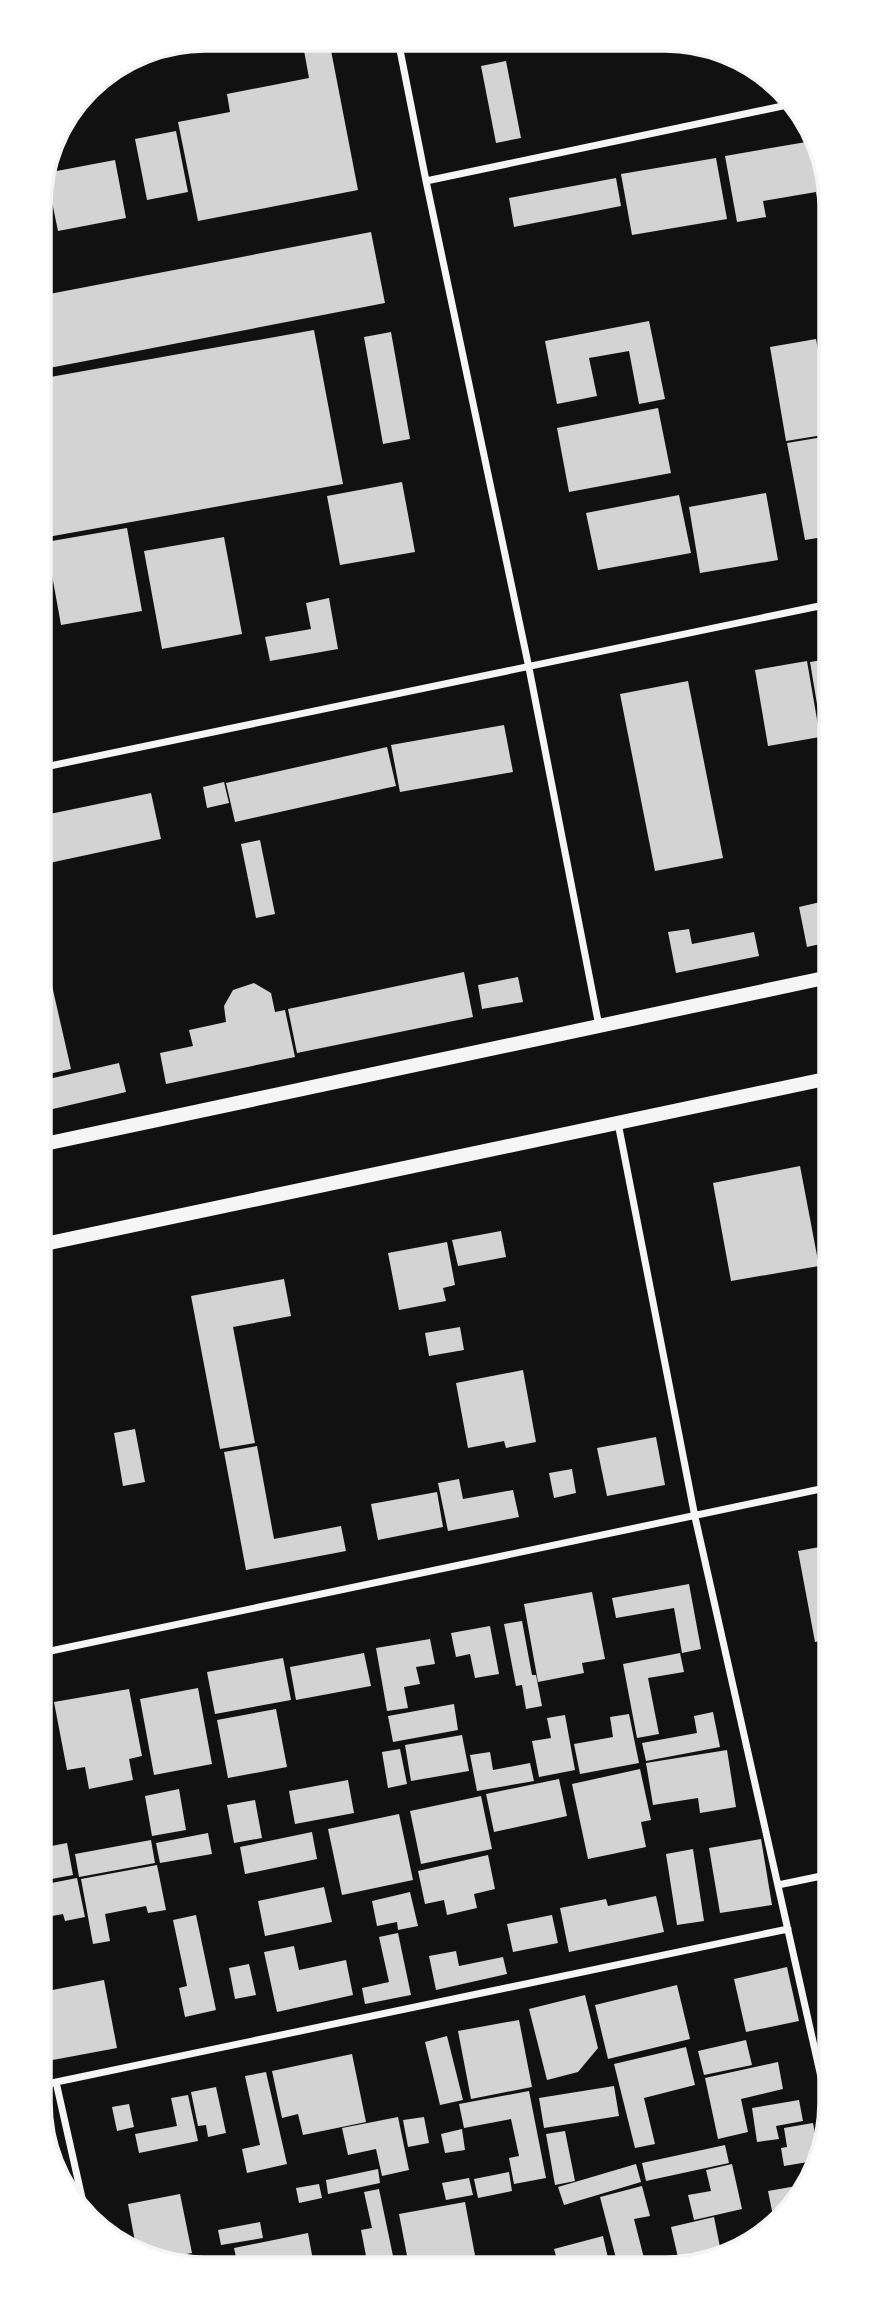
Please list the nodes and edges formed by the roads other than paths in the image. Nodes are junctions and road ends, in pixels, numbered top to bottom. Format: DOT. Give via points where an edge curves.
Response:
graph roads {
  1 [pos="400,51"];
  2 [pos="783,106"];
  3 [pos="426,181"];
  4 [pos="819,606"];
  5 [pos="529,668"];
  6 [pos="51,766"];
  7 [pos="819,979"];
  8 [pos="599,1026"];
  9 [pos="819,1081"];
  10 [pos="618,1123"];
  11 [pos="51,1143"];
  12 [pos="51,1243"];
  13 [pos="819,1490"];
  14 [pos="695,1517"];
  15 [pos="51,1651"];
  16 [pos="819,1876"];
  17 [pos="778,1885"];
  18 [pos="788,1929"];
  19 [pos="819,2065"];
  20 [pos="56,2082"];
  21 [pos="51,2083"];
  22 [pos="81,2195"];
  1 -- 3 [label="street"];
  2 -- 3 [label="street"];
  3 -- 5 [label="street"];
  4 -- 5 [label="street"];
  5 -- 6 [label="street"];
  5 -- 8 [label="street"];
  7 -- 8 [label="main road"];
  8 -- 11 [label="main road"];
  9 -- 10 [label="main road"];
  10 -- 12 [label="main road"];
  10 -- 14 [label="street"];
  13 -- 14 [label="street"];
  14 -- 15 [label="street"];
  14 -- 17 [label="street"];
  16 -- 17 [label="street"];
  17 -- 18 [label="street"];
  18 -- 19 [label="street"];
  18 -- 20 [label="street"];
  20 -- 21 [label="street"];
  20 -- 22 [label="street"];
}
